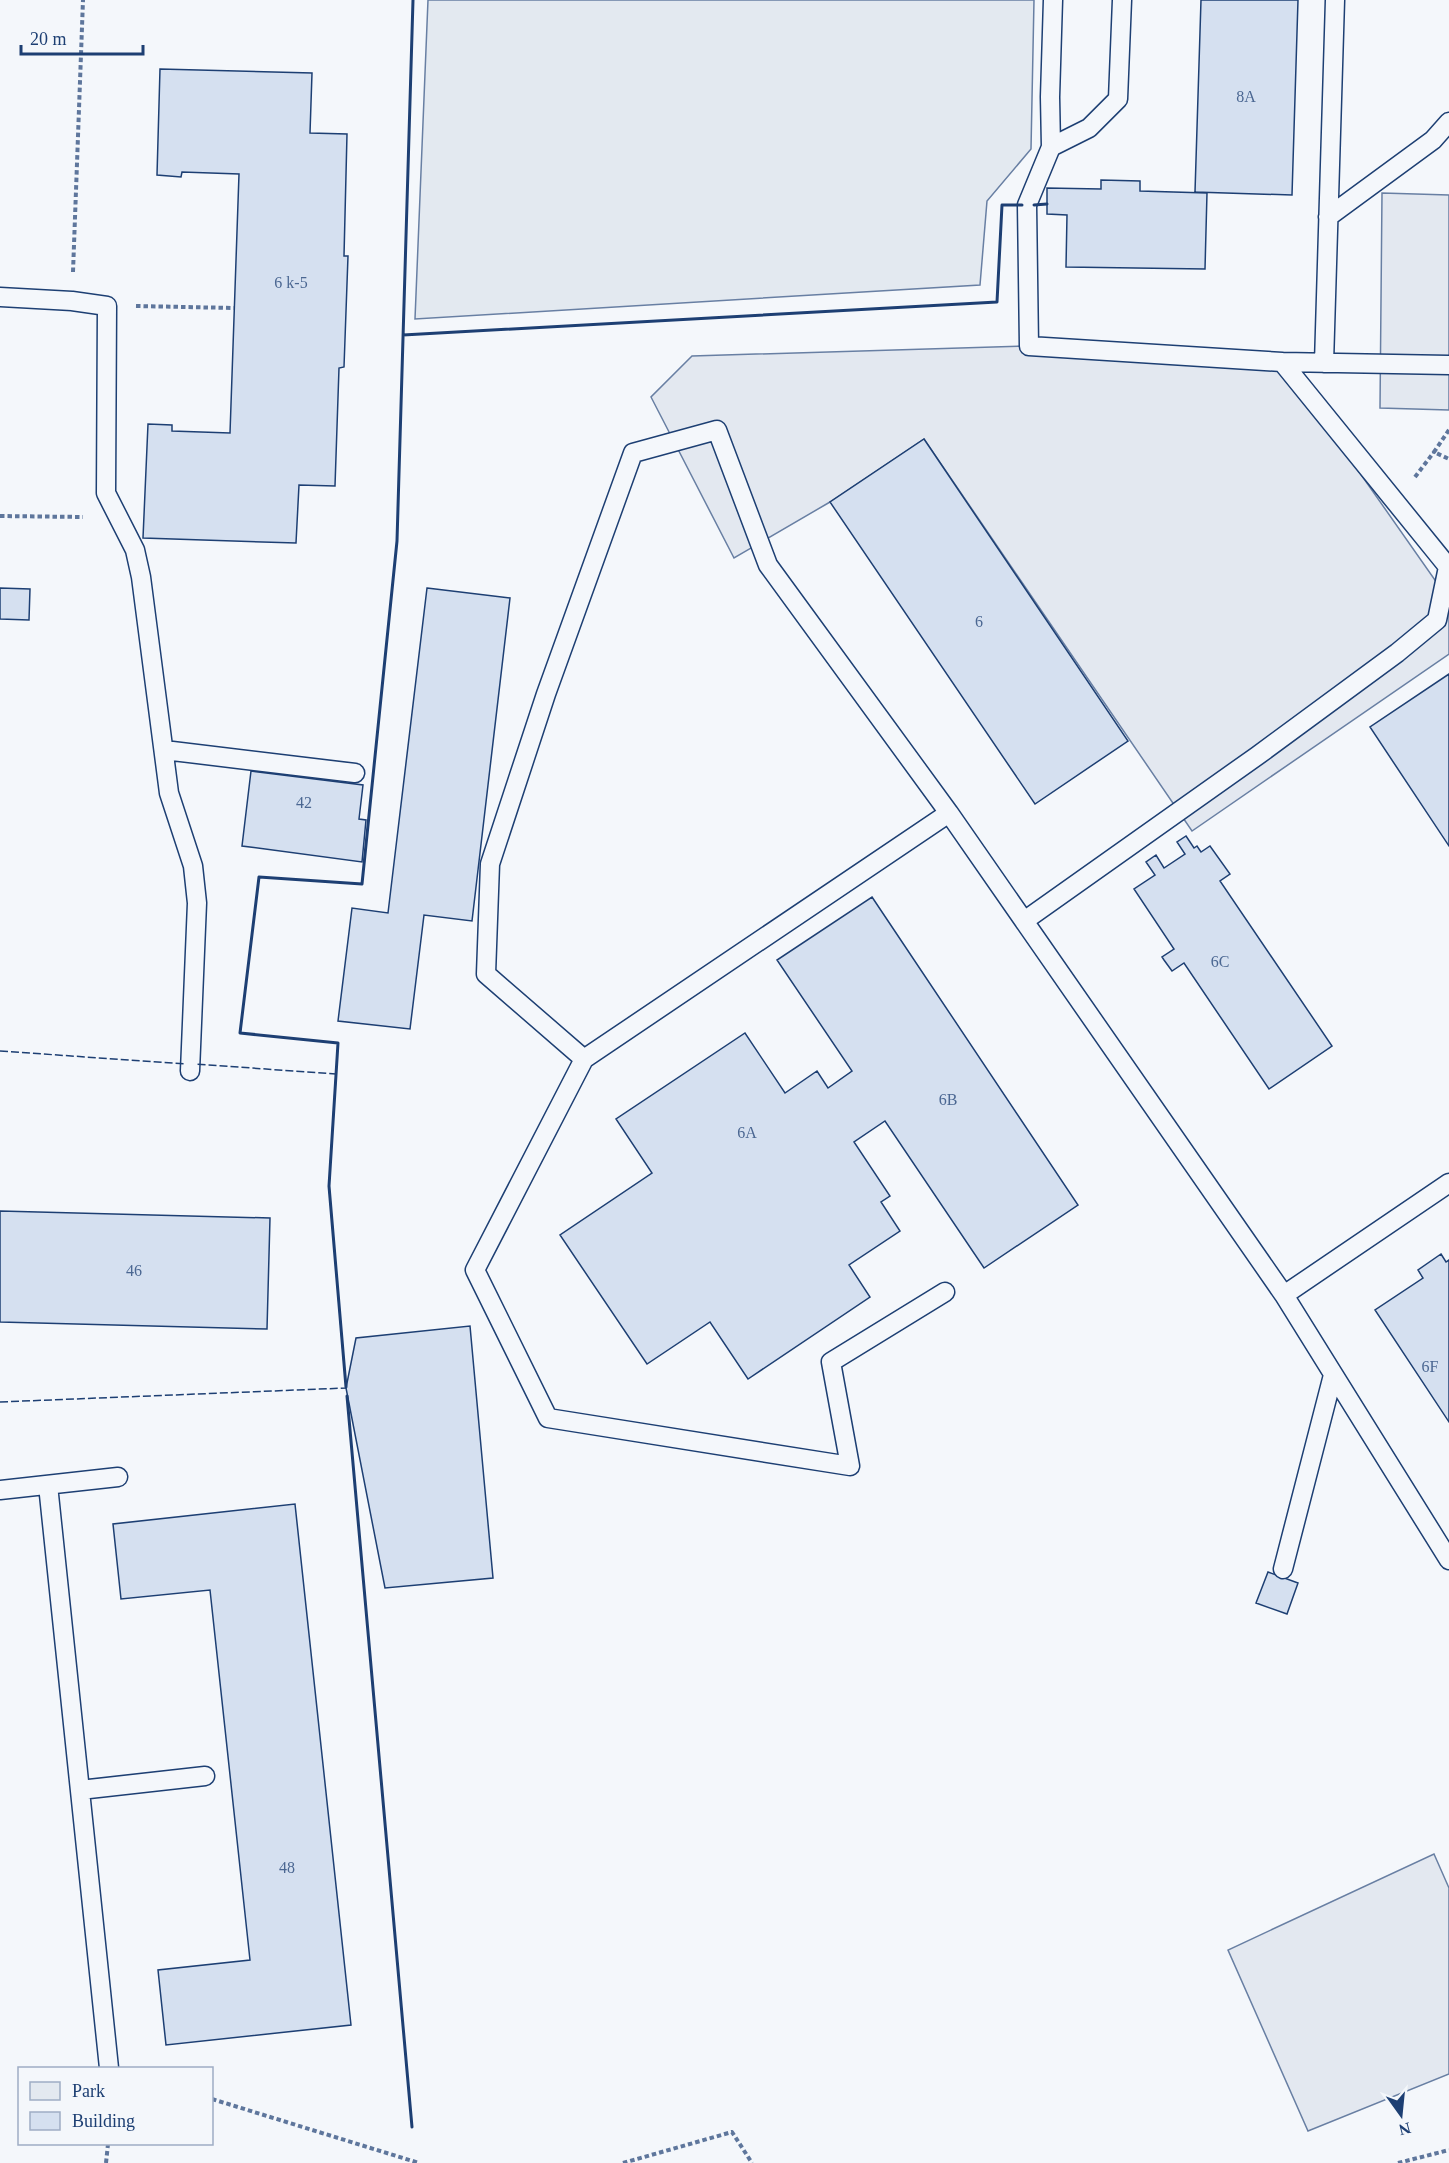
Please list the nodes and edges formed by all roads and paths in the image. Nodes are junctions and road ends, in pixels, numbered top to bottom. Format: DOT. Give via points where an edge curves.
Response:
graph roads {
  1 [pos="83,0"];
  2 [pos="1053,0"];
  3 [pos="1122,0"];
  4 [pos="1335,0"];
  5 [pos="1449,122"];
  6 [pos="1051,147"];
  7 [pos="1328,216"];
  8 [pos="0,297"];
  9 [pos="72,301"];
  10 [pos="107,306"];
  11 [pos="234,308"];
  12 [pos="1282,362"];
  13 [pos="1324,363"];
  14 [pos="1449,364"];
  15 [pos="1449,430"];
  16 [pos="1449,459"];
  17 [pos="0,516"];
  18 [pos="118,517"];
  19 [pos="1448,568"];
  20 [pos="164,750"];
  21 [pos="355,773"];
  22 [pos="949,813"];
  23 [pos="1024,921"];
  24 [pos="584,1059"];
  25 [pos="190,1071"];
  26 [pos="1449,1183"];
  27 [pos="945,1292"];
  28 [pos="1284,1295"];
  29 [pos="1333,1375"];
  30 [pos="118,1477"];
  31 [pos="48,1485"];
  32 [pos="0,1490"];
  33 [pos="1449,1560"];
  34 [pos="1283,1569"];
  35 [pos="205,1776"];
  36 [pos="80,1790"];
  37 [pos="109,2067"];
  38 [pos="213,2099"];
  39 [pos="108,2145"];
  40 [pos="1449,2150"];
  41 [pos="106,2163"];
  42 [pos="418,2163"];
  43 [pos="623,2163"];
  44 [pos="752,2163"];
  45 [pos="1398,2163"];
  1 -- 9 [label="path"];
  2 -- 6 [label="lane"];
  3 -- 6 [label="lane" via="1118,99 1089,128"];
  4 -- 7 [label="lane"];
  5 -- 7 [label="lane" via="1433,140"];
  6 -- 12 [label="lane" via="1027,205 1029,346"];
  7 -- 13 [label="lane"];
  8 -- 9 [label="lane"];
  9 -- 10 [label="lane"];
  10 -- 11 [label="path"];
  10 -- 18 [label="lane" via="106,493"];
  12 -- 13 [label="lane"];
  12 -- 19 [label="lane"];
  13 -- 14 [label="lane"];
  15 -- 16 [label="path" via="1434,452"];
  17 -- 18 [label="path"];
  18 -- 20 [label="lane" via="135,549 141,577"];
  19 -- 23 [label="lane" via="1437,620 1257,756"];
  20 -- 21 [label="lane"];
  20 -- 25 [label="lane" via="170,793 193,866 197,903"];
  22 -- 23 [label="lane"];
  22 -- 24 [label="lane"];
  22 -- 24 [label="lane" via="768,566 717,430 633,453 490,864 486,974"];
  23 -- 28 [label="lane"];
  24 -- 27 [label="lane" via="475,1270 548,1418 850,1466 831,1362"];
  26 -- 28 [label="lane"];
  28 -- 29 [label="lane"];
  29 -- 33 [label="lane"];
  29 -- 34 [label="lane"];
  30 -- 31 [label="lane"];
  31 -- 32 [label="lane"];
  31 -- 36 [label="lane"];
  35 -- 36 [label="lane"];
  36 -- 37 [label="lane"];
  38 -- 42 [label="path"];
  39 -- 41 [label="path"];
  40 -- 45 [label="path"];
  43 -- 44 [label="path" via="732,2132"];
}
